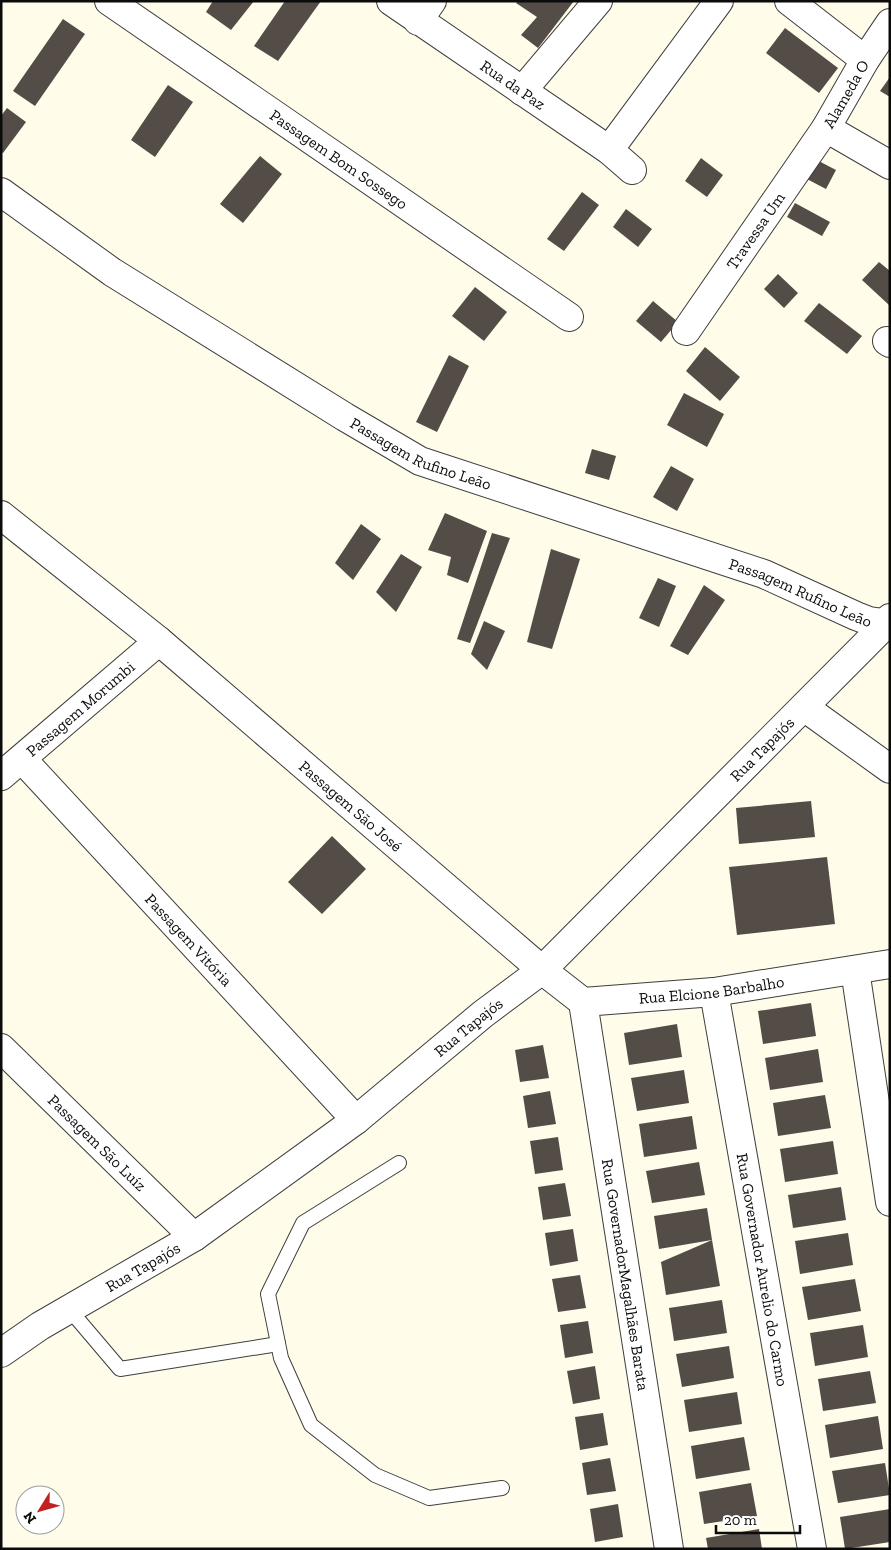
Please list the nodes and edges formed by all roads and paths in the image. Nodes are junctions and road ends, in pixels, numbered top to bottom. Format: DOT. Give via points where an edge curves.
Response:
graph roads {
  1 [pos="109,1"];
  2 [pos="391,1"];
  3 [pos="598,1"];
  4 [pos="719,1"];
  5 [pos="789,1"];
  6 [pos="425,11"];
  7 [pos="890,23"];
  8 [pos="865,60"];
  9 [pos="522,91"];
  10 [pos="826,128"];
  11 [pos="609,150"];
  12 [pos="890,165"];
  13 [pos="632,170"];
  14 [pos="1,192"];
  15 [pos="568,317"];
  16 [pos="686,332"];
  17 [pos="1,515"];
  18 [pos="886,624"];
  19 [pos="159,641"];
  20 [pos="804,707"];
  21 [pos="22,759"];
  22 [pos="890,769"];
  23 [pos="1,776"];
  24 [pos="890,964"];
  25 [pos="542,970"];
  26 [pos="855,970"];
  27 [pos="714,992"];
  28 [pos="583,1002"];
  29 [pos="1,1048"];
  30 [pos="356,1120"];
  31 [pos="399,1163"];
  32 [pos="890,1202"];
  33 [pos="194,1237"];
  34 [pos="69,1309"];
  35 [pos="278,1344"];
  36 [pos="1,1354"];
  37 [pos="502,1488"];
  38 [pos="669,1549"];
  39 [pos="812,1549"];
  1 -- 15 [label="street, Passagem Bom Sossego"];
  2 -- 6 [label="street, Rua da Paz"];
  3 -- 9 [label="street"];
  4 -- 11 [label="street"];
  5 -- 8 [label="street"];
  6 -- 9 [label="street, Rua da Paz"];
  7 -- 8 [label="street, Alameda O"];
  8 -- 10 [label="street, Alameda O"];
  9 -- 11 [label="street, Rua da Paz"];
  10 -- 12 [label="street, Alameda O"];
  10 -- 16 [label="street, Travessa Um"];
  11 -- 13 [label="street, Rua da Paz"];
  14 -- 18 [label="street, Passagem Rufino Leão" via="112,272 345,418 420,461 764,574 856,616"];
  17 -- 19 [label="street, Passagem São José"];
  18 -- 20 [label="street, Rua Tapajós"];
  19 -- 21 [label="street, Passagem Morumbi"];
  19 -- 25 [label="street, Passagem São José"];
  20 -- 22 [label="street"];
  20 -- 25 [label="street, Rua Tapajós"];
  21 -- 23 [label="street, Passagem Morumbi"];
  21 -- 30 [label="street, Passagem Vitória"];
  24 -- 26 [label="street, Rua Elcione Barbalho"];
  25 -- 28 [label="street"];
  25 -- 30 [label="street, Rua Tapajós" via="483,1014"];
  26 -- 27 [label="street, Rua Elcione Barbalho"];
  26 -- 32 [label="street"];
  27 -- 28 [label="street, Rua Elcione Barbalho"];
  27 -- 39 [label="street, Rua Governador Aurelio do Carmo"];
  28 -- 38 [label="street, Rua GovernadorMagalhães Barata"];
  29 -- 33 [label="street, Passagem São Luíz"];
  30 -- 33 [label="street, Rua Tapajós"];
  31 -- 35 [label="lane" via="303,1223 268,1294"];
  33 -- 34 [label="street, Rua Tapajós"];
  34 -- 35 [label="lane" via="120,1369"];
  34 -- 36 [label="street, Rua Tapajós"];
  35 -- 37 [label="lane" via="281,1358 311,1425 375,1475 428,1498"];
}
